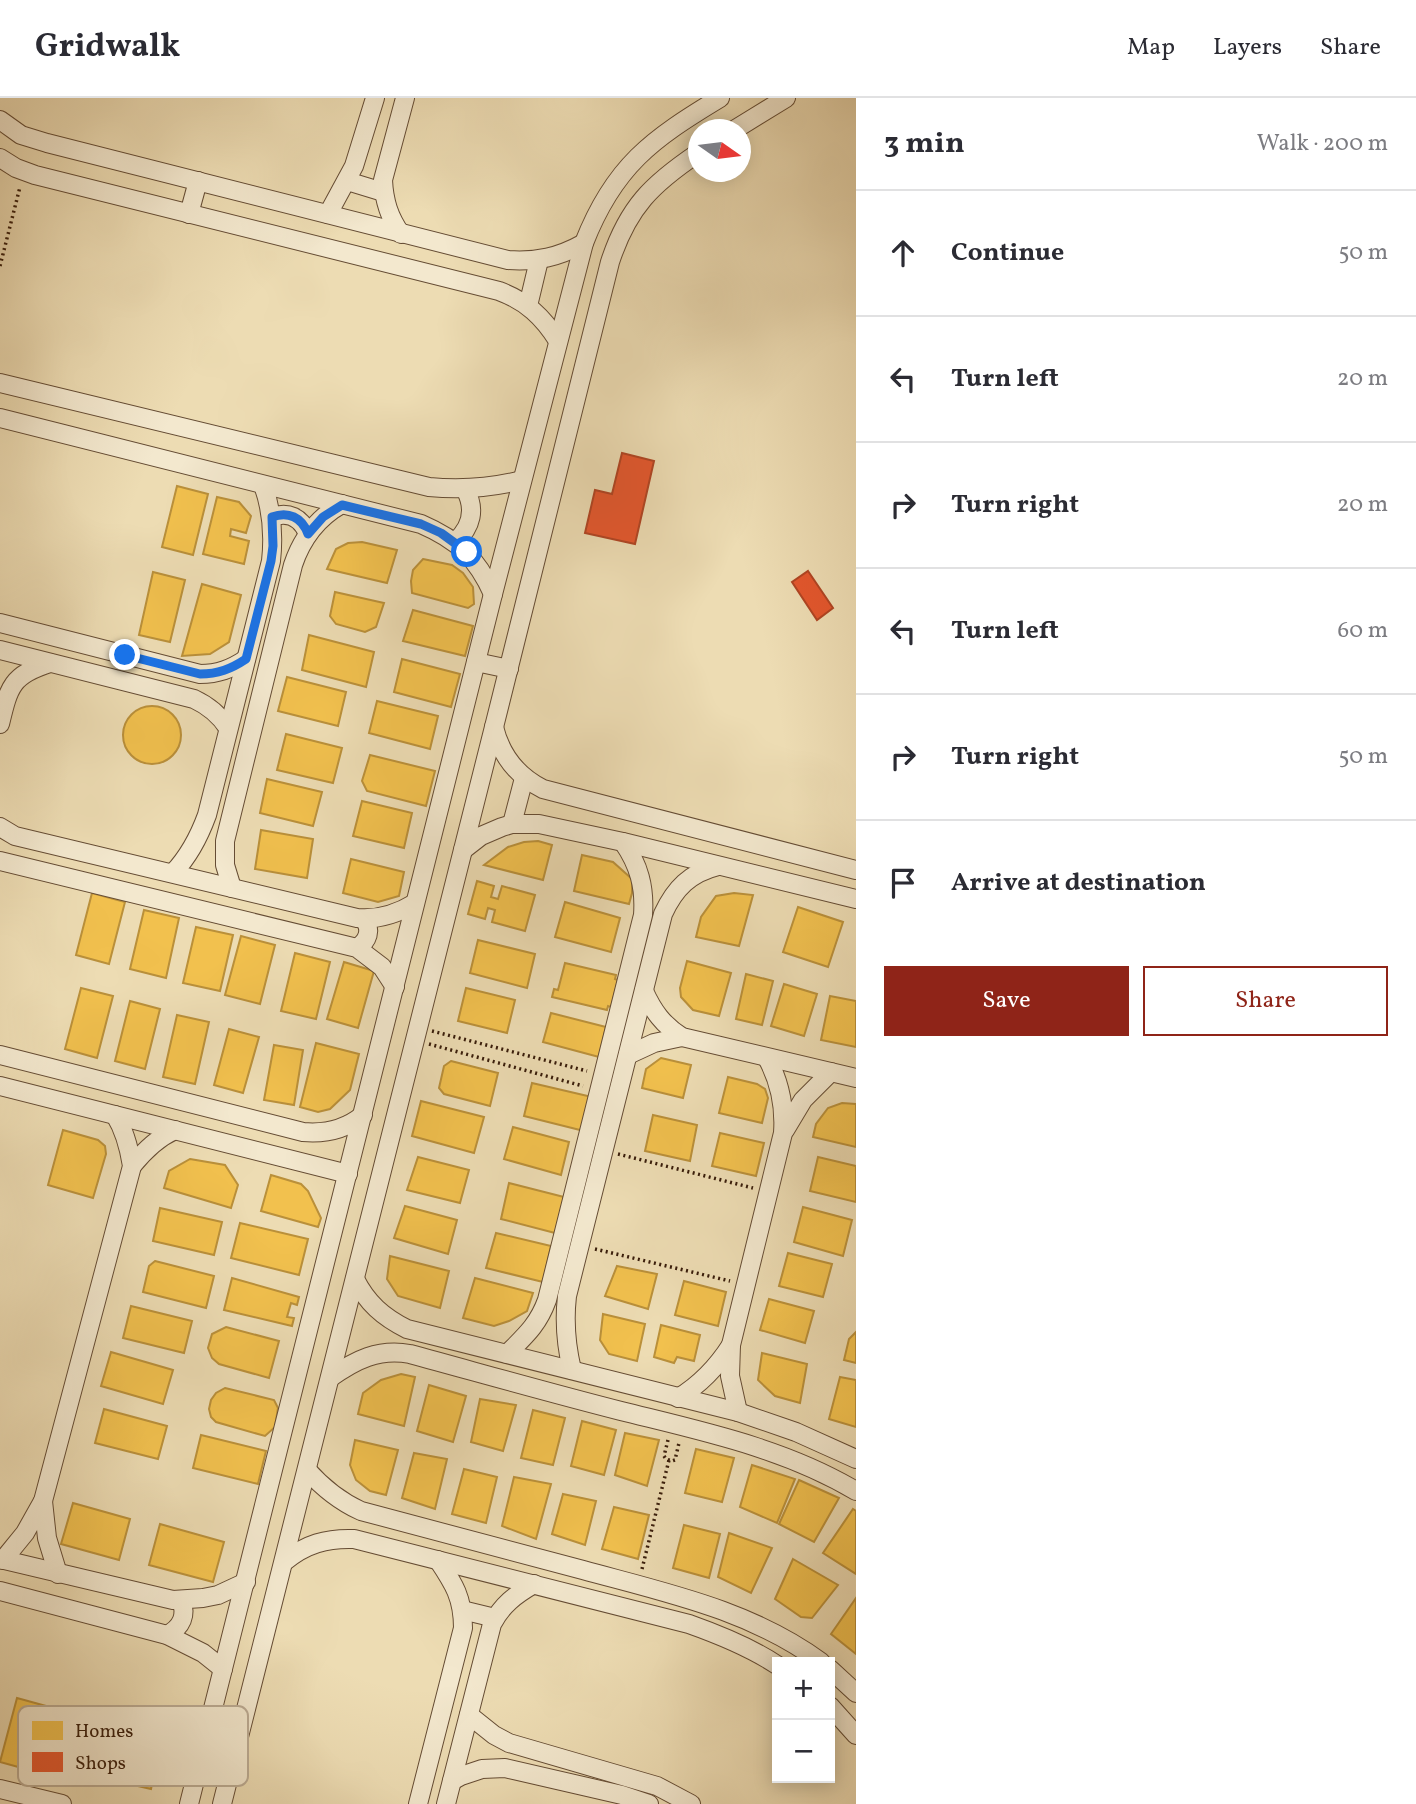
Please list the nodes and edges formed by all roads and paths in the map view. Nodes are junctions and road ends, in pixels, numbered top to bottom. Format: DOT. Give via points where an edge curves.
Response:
graph roads {
  1 [pos="375,98"];
  2 [pos="405,98"];
  3 [pos="720,98"];
  4 [pos="786,98"];
  5 [pos="0,120"];
  6 [pos="751,120"];
  7 [pos="0,158"];
  8 [pos="688,160"];
  9 [pos="24,172"];
  10 [pos="198,181"];
  11 [pos="347,181"];
  12 [pos="383,192"];
  13 [pos="189,214"];
  14 [pos="328,214"];
  15 [pos="401,234"];
  16 [pos="584,243"];
  17 [pos="539,260"];
  18 [pos="0,266"];
  19 [pos="528,306"];
  20 [pos="558,341"];
  21 [pos="0,383"];
  22 [pos="0,418"];
  23 [pos="522,480"];
  24 [pos="263,485"];
  25 [pos="465,489"];
  26 [pos="342,505"];
  27 [pos="272,517"];
  28 [pos="308,534"];
  29 [pos="455,542"];
  30 [pos="493,594"];
  31 [pos="0,623"];
  32 [pos="0,650"];
  33 [pos="246,659"];
  34 [pos="476,662"];
  35 [pos="50,663"];
  36 [pos="509,669"];
  37 [pos="200,674"];
  38 [pos="6,679"];
  39 [pos="194,699"];
  40 [pos="0,724"];
  41 [pos="494,727"];
  42 [pos="228,728"];
  43 [pos="524,778"];
  44 [pos="512,824"];
  45 [pos="0,827"];
  46 [pos="200,835"];
  47 [pos="225,841"];
  48 [pos="623,842"];
  49 [pos="463,850"];
  50 [pos="0,861"];
  51 [pos="718,866"];
  52 [pos="856,870"];
  53 [pos="173,873"];
  54 [pos="232,888"];
  55 [pos="856,899"];
  56 [pos="415,903"];
  57 [pos="365,919"];
  58 [pos="357,948"];
  59 [pos="395,988"];
  60 [pos="644,991"];
  61 [pos="417,1034"];
  62 [pos="682,1037"];
  63 [pos="0,1055"];
  64 [pos="628,1055"];
  65 [pos="767,1058"];
  66 [pos="374,1070"];
  67 [pos="831,1072"];
  68 [pos="405,1078"];
  69 [pos="856,1078"];
  70 [pos="601,1083"];
  71 [pos="0,1086"];
  72 [pos="115,1115"];
  73 [pos="363,1115"];
  74 [pos="175,1130"];
  75 [pos="303,1132"];
  76 [pos="783,1133"];
  77 [pos="604,1150"];
  78 [pos="296,1161"];
  79 [pos="132,1166"];
  80 [pos="348,1174"];
  81 [pos="769,1192"];
  82 [pos="580,1245"];
  83 [pos="355,1279"];
  84 [pos="746,1285"];
  85 [pos="407,1329"];
  86 [pos="731,1345"];
  87 [pos="401,1352"];
  88 [pos="508,1354"];
  89 [pos="572,1370"];
  90 [pos="330,1378"];
  91 [pos="610,1380"];
  92 [pos="678,1398"];
  93 [pos="602,1406"];
  94 [pos="738,1412"];
  95 [pos="678,1425"];
  96 [pos="855,1457"];
  97 [pos="669,1460"];
  98 [pos="307,1470"];
  99 [pos="856,1491"];
  100 [pos="44,1502"];
  101 [pos="361,1511"];
  102 [pos="354,1539"];
  103 [pos="1,1559"];
  104 [pos="439,1560"];
  105 [pos="284,1562"];
  106 [pos="58,1574"];
  107 [pos="246,1582"];
  108 [pos="534,1584"];
  109 [pos="638,1585"];
  110 [pos="0,1591"];
  111 [pos="181,1600"];
  112 [pos="462,1609"];
  113 [pos="495,1618"];
  114 [pos="167,1634"];
  115 [pos="815,1657"];
  116 [pos="772,1662"];
  117 [pos="223,1670"];
  118 [pos="835,1674"];
  119 [pos="856,1693"];
  120 [pos="214,1706"];
  121 [pos="247,1706"];
  122 [pos="835,1712"];
  123 [pos="469,1715"];
  124 [pos="856,1735"];
  125 [pos="519,1746"];
  126 [pos="512,1769"];
  127 [pos="452,1782"];
  128 [pos="194,1786"];
  129 [pos="227,1786"];
  130 [pos="0,1789"];
  131 [pos="594,1796"];
  132 [pos="62,1804"];
  133 [pos="189,1804"];
  134 [pos="222,1804"];
  135 [pos="418,1804"];
  136 [pos="446,1804"];
  137 [pos="649,1804"];
  138 [pos="691,1804"];
  1 -- 11 [label="street"];
  2 -- 12 [label="street"];
  3 -- 16 [label="street" via="642,151 607,194"];
  4 -- 6 [label="street"];
  5 -- 10 [label="street" via="33,139"];
  7 -- 9 [label="street"];
  8 -- 36 [label="street" via="653,187 632,212 617,241"];
  9 -- 13 [label="street"];
  9 -- 18 [label="path"];
  10 -- 13 [label="street"];
  10 -- 14 [label="street"];
  11 -- 12 [label="street"];
  11 -- 14 [label="street"];
  12 -- 15 [label="street" via="389,215"];
  13 -- 19 [label="street" via="499,291"];
  14 -- 15 [label="street"];
  15 -- 17 [label="street" via="508,260"];
  16 -- 17 [label="street"];
  16 -- 20 [label="street"];
  17 -- 19 [label="street"];
  19 -- 20 [label="street"];
  20 -- 23 [label="street"];
  21 -- 25 [label="street" via="429,487"];
  22 -- 24 [label="street"];
  23 -- 25 [label="street"];
  23 -- 30 [label="street"];
  24 -- 26 [label="street"];
  24 -- 27 [label="street"];
  25 -- 29 [label="street" via="471,514 466,530"];
  26 -- 28 [label="street"];
  26 -- 29 [label="street" via="421,524"];
  27 -- 28 [label="street" via="292,516"];
  27 -- 33 [label="street" via="271,561"];
  28 -- 47 [label="street" via="293,565"];
  29 -- 30 [label="street" via="477,565"];
  30 -- 34 [label="street"];
  31 -- 37 [label="street"];
  32 -- 35 [label="street"];
  33 -- 37 [label="street" via="225,671"];
  33 -- 42 [label="street"];
  34 -- 36 [label="street"];
  34 -- 56 [label="street"];
  35 -- 38 [label="street"];
  35 -- 39 [label="street"];
  36 -- 41 [label="street"];
  37 -- 39 [label="street" via="201,689"];
  38 -- 40 [label="street" via="8,696"];
  39 -- 42 [label="street" via="222,718"];
  41 -- 43 [label="street" via="508,761"];
  41 -- 49 [label="street"];
  42 -- 46 [label="street"];
  43 -- 44 [label="street"];
  43 -- 52 [label="street" via="554,793"];
  44 -- 48 [label="street" via="550,826"];
  44 -- 49 [label="street" via="481,836"];
  45 -- 53 [label="street" via="15,836"];
  46 -- 47 [label="street" via="201,844 209,850 219,849"];
  46 -- 53 [label="street"];
  47 -- 54 [label="street" via="225,866"];
  48 -- 51 [label="street"];
  48 -- 70 [label="street" via="640,876 643,915"];
  49 -- 61 [label="street"];
  50 -- 58 [label="street"];
  51 -- 55 [label="street"];
  51 -- 60 [label="street" via="695,874 670,899"];
  53 -- 54 [label="street"];
  54 -- 57 [label="street"];
  56 -- 57 [label="street" via="393,914"];
  56 -- 59 [label="street"];
  57 -- 58 [label="street" via="368,935"];
  58 -- 59 [label="street" via="382,967"];
  59 -- 66 [label="street"];
  60 -- 62 [label="street" via="656,1016"];
  60 -- 64 [label="street"];
  61 -- 68 [label="street"];
  61 -- 70 [label="path"];
  61 -- 70 [label="path"];
  62 -- 64 [label="street"];
  62 -- 65 [label="street"];
  63 -- 75 [label="street"];
  64 -- 77 [label="street"];
  65 -- 67 [label="street"];
  65 -- 76 [label="street" via="781,1094"];
  66 -- 68 [label="street"];
  66 -- 73 [label="street"];
  67 -- 69 [label="street"];
  67 -- 76 [label="street" via="803,1100"];
  68 -- 83 [label="street"];
  70 -- 88 [label="street" via="547,1300 533,1329"];
  71 -- 72 [label="street"];
  72 -- 74 [label="street"];
  72 -- 79 [label="street"];
  73 -- 75 [label="street" via="341,1128"];
  73 -- 80 [label="street"];
  74 -- 78 [label="street"];
  74 -- 79 [label="street" via="157,1140"];
  75 -- 78 [label="street" via="307,1150"];
  76 -- 81 [label="street"];
  77 -- 81 [label="path"];
  77 -- 82 [label="street"];
  78 -- 80 [label="street"];
  79 -- 100 [label="street"];
  80 -- 107 [label="street"];
  81 -- 84 [label="street"];
  82 -- 84 [label="path"];
  82 -- 89 [label="street" via="565,1311"];
  83 -- 85 [label="street" via="376,1309"];
  83 -- 90 [label="street"];
  84 -- 86 [label="street"];
  85 -- 87 [label="street"];
  85 -- 88 [label="street"];
  86 -- 92 [label="street" via="708,1375"];
  86 -- 94 [label="street" via="730,1376"];
  87 -- 90 [label="street" via="364,1357"];
  87 -- 93 [label="street"];
  88 -- 89 [label="street"];
  89 -- 91 [label="street"];
  90 -- 98 [label="street"];
  91 -- 92 [label="street"];
  91 -- 93 [label="street"];
  92 -- 94 [label="street"];
  93 -- 95 [label="street"];
  94 -- 96 [label="street"];
  95 -- 97 [label="path" via="664,1457"];
  95 -- 97 [label="path" via="676,1458"];
  95 -- 99 [label="street" via="773,1452"];
  97 -- 109 [label="path"];
  98 -- 101 [label="street" via="327,1491"];
  98 -- 105 [label="street"];
  100 -- 103 [label="street" via="25,1533"];
  100 -- 106 [label="street" via="47,1538"];
  101 -- 102 [label="street"];
  101 -- 109 [label="street"];
  102 -- 104 [label="street"];
  102 -- 105 [label="street" via="316,1543"];
  103 -- 106 [label="street"];
  104 -- 108 [label="street"];
  104 -- 112 [label="street"];
  105 -- 121 [label="street"];
  106 -- 111 [label="street"];
  107 -- 111 [label="street" via="218,1595"];
  107 -- 117 [label="street"];
  108 -- 113 [label="street" via="514,1596"];
  108 -- 116 [label="street" via="689,1624 746,1646"];
  109 -- 115 [label="street" via="752,1621"];
  110 -- 114 [label="street"];
  111 -- 114 [label="street" via="183,1619"];
  112 -- 113 [label="street"];
  112 -- 135 [label="street" via="463,1628"];
  113 -- 123 [label="street"];
  114 -- 117 [label="street"];
  117 -- 120 [label="street"];
  118 -- 119 [label="street"];
  122 -- 124 [label="street"];
  123 -- 125 [label="street" via="494,1735"];
  123 -- 127 [label="street"];
  125 -- 126 [label="street"];
  125 -- 138 [label="street" via="657,1786"];
  126 -- 127 [label="street" via="482,1769"];
  126 -- 131 [label="street"];
  127 -- 136 [label="street"];
  128 -- 133 [label="street"];
  129 -- 134 [label="street"];
  130 -- 132 [label="street"];
  131 -- 137 [label="street" via="622,1795"];
}
